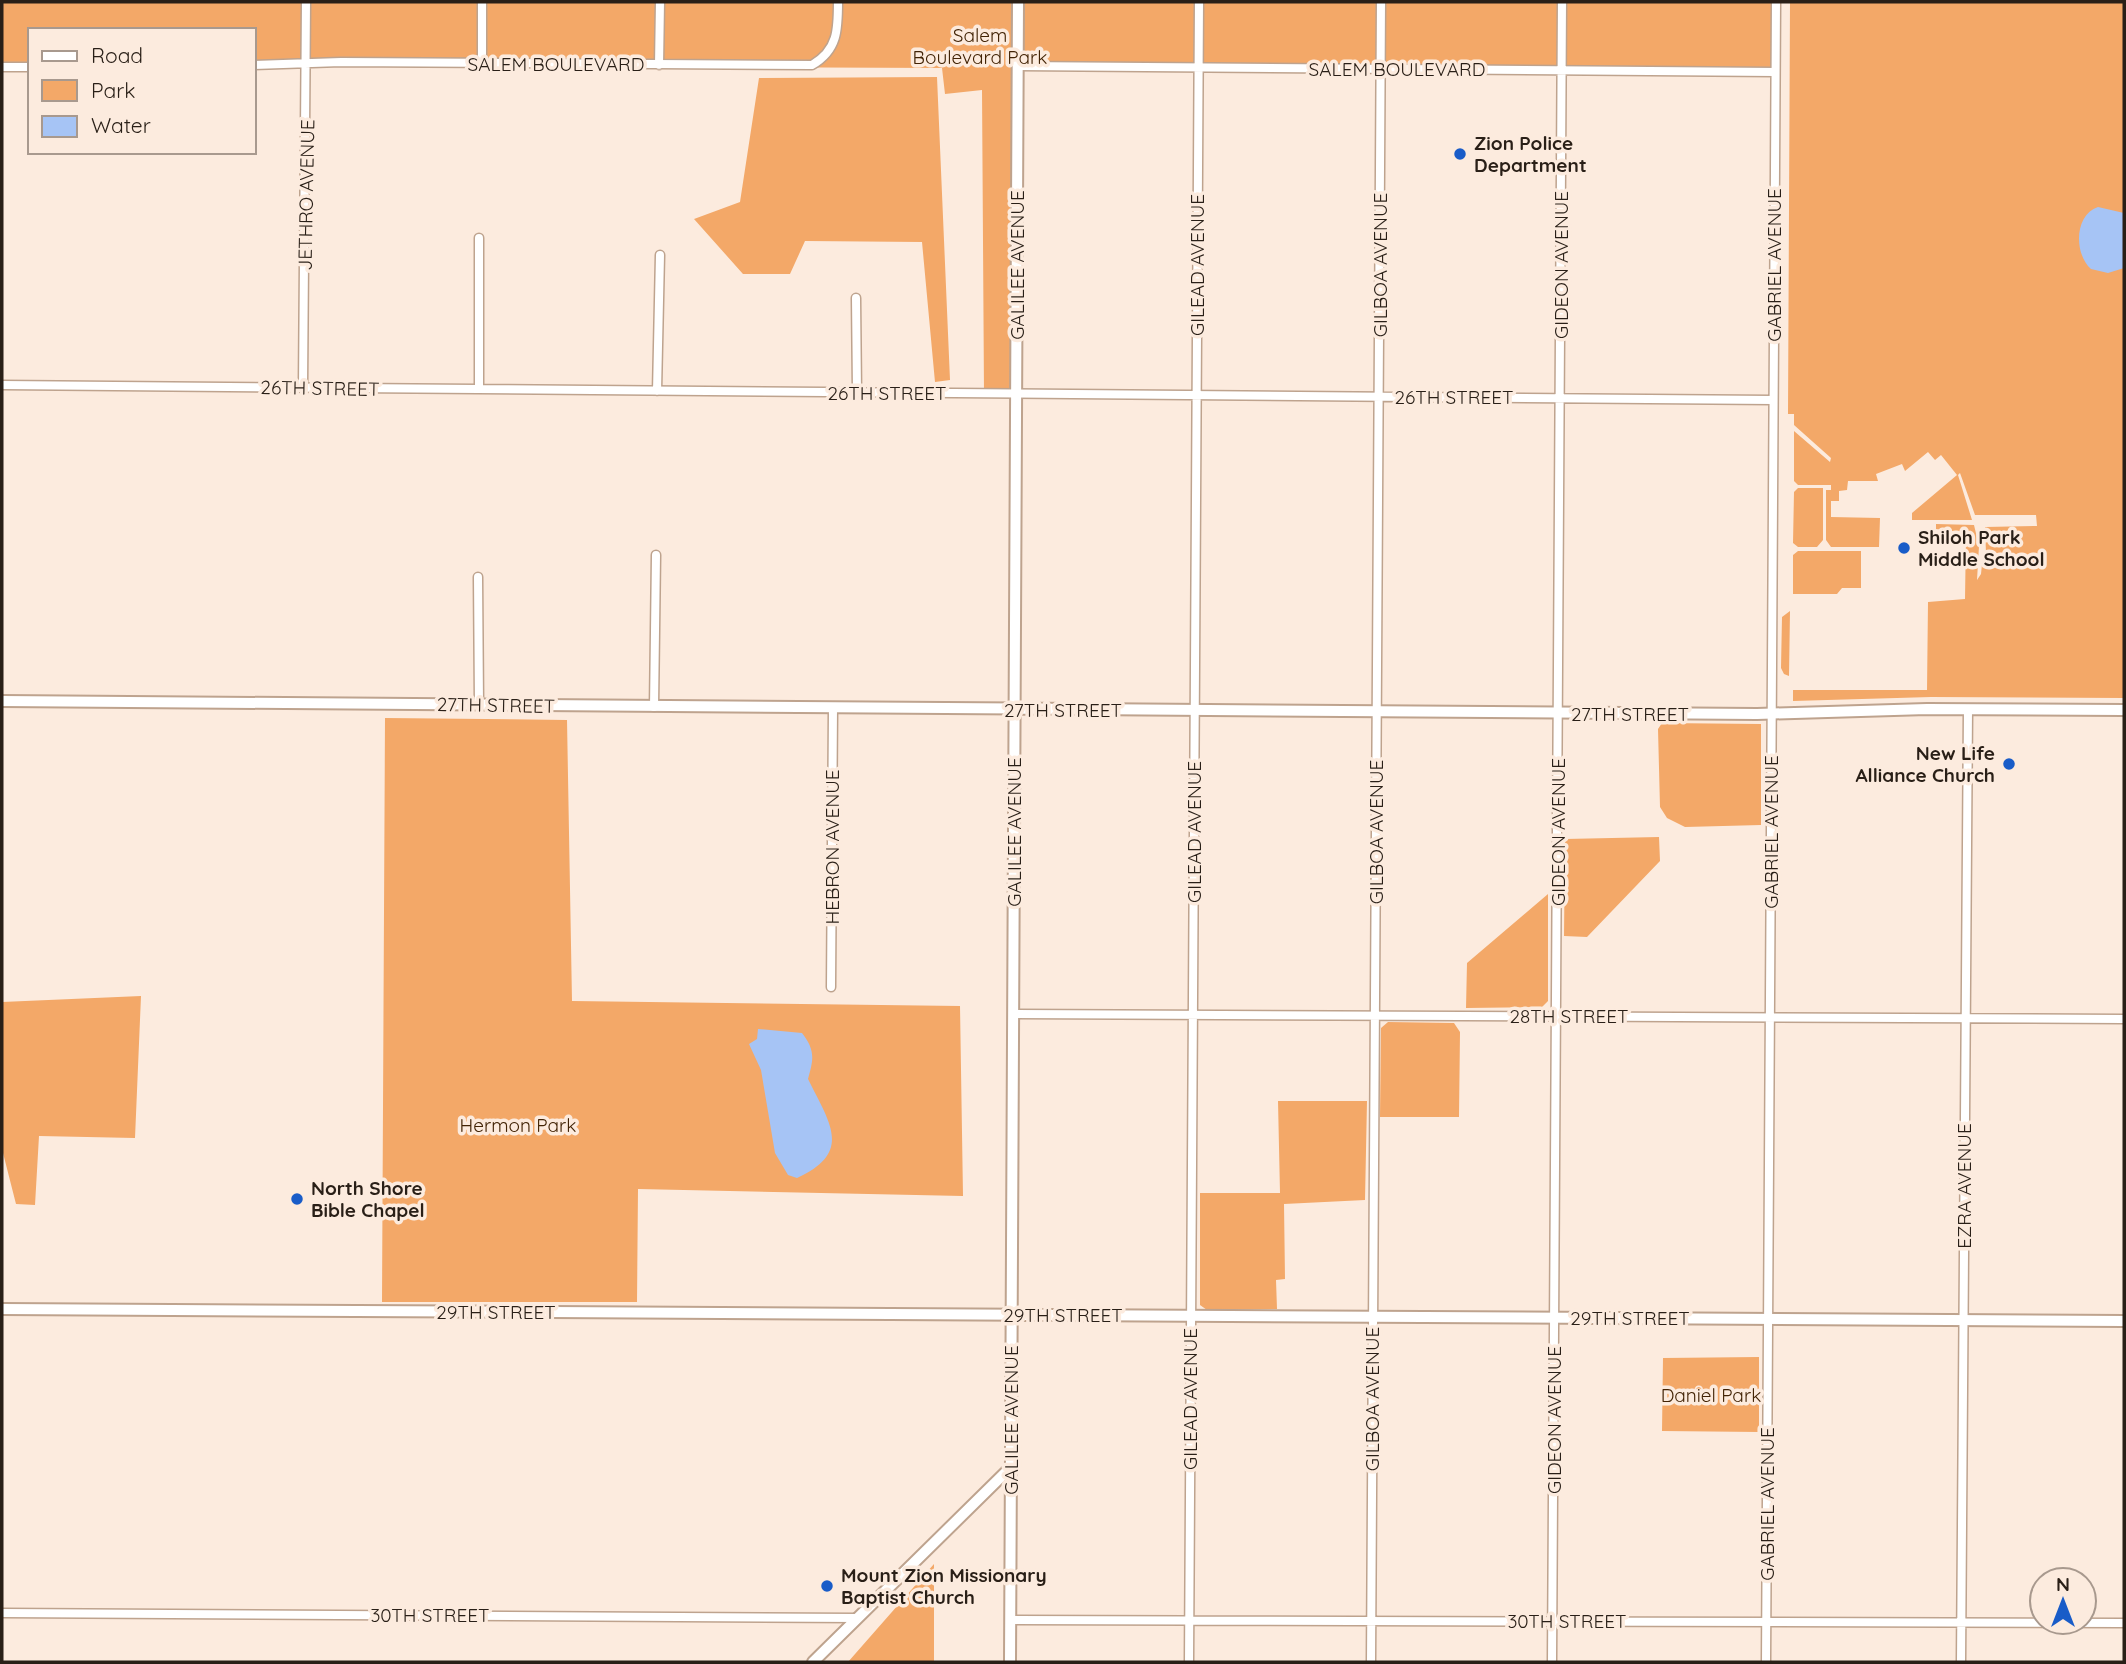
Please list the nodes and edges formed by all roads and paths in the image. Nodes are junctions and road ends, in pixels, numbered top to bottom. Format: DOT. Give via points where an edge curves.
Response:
graph roads {
  1 [pos="306,2"];
  2 [pos="482,2"];
  3 [pos="660,2"];
  4 [pos="838,2"];
  5 [pos="1018,2"];
  6 [pos="1199,2"];
  7 [pos="1381,2"];
  8 [pos="1562,2"];
  9 [pos="1776,2"];
  10 [pos="482,63"];
  11 [pos="308,64"];
  12 [pos="256,65"];
  13 [pos="659,65"];
  14 [pos="1018,66"];
  15 [pos="2,67"];
  16 [pos="28,67"];
  17 [pos="1199,67"];
  18 [pos="1381,69"];
  19 [pos="1562,70"];
  20 [pos="1775,72"];
  21 [pos="479,238"];
  22 [pos="660,254"];
  23 [pos="856,298"];
  24 [pos="2,386"];
  25 [pos="303,388"];
  26 [pos="479,390"];
  27 [pos="657,391"];
  28 [pos="857,392"];
  29 [pos="1016,394"];
  30 [pos="1196,395"];
  31 [pos="1379,397"];
  32 [pos="1561,398"];
  33 [pos="1773,400"];
  34 [pos="656,555"];
  35 [pos="478,577"];
  36 [pos="2,701"];
  37 [pos="479,705"];
  38 [pos="654,706"];
  39 [pos="833,708"];
  40 [pos="1015,709"];
  41 [pos="1968,709"];
  42 [pos="1195,710"];
  43 [pos="2124,710"];
  44 [pos="1377,712"];
  45 [pos="1559,713"];
  46 [pos="1771,714"];
  47 [pos="831,986"];
  48 [pos="1013,1014"];
  49 [pos="1193,1014"];
  50 [pos="1375,1015"];
  51 [pos="1556,1016"];
  52 [pos="1770,1017"];
  53 [pos="1965,1018"];
  54 [pos="2124,1019"];
  55 [pos="2,1309"];
  56 [pos="1012,1315"];
  57 [pos="1191,1316"];
  58 [pos="1373,1317"];
  59 [pos="1555,1318"];
  60 [pos="1768,1319"];
  61 [pos="1963,1320"];
  62 [pos="2124,1321"];
  63 [pos="1011,1467"];
  64 [pos="2,1613"];
  65 [pos="858,1618"];
  66 [pos="1010,1620"];
  67 [pos="1189,1620"];
  68 [pos="1371,1621"];
  69 [pos="1553,1621"];
  70 [pos="1766,1622"];
  71 [pos="1961,1623"];
  72 [pos="2124,1623"];
  73 [pos="813,1662"];
  74 [pos="1010,1662"];
  75 [pos="1189,1662"];
  76 [pos="1371,1662"];
  77 [pos="1552,1662"];
  78 [pos="1766,1662"];
  79 [pos="1961,1662"];
  1 -- 11 [label="street, JETHRO AVENUE"];
  2 -- 10 [label="street"];
  3 -- 13 [label="street"];
  4 -- 13 [label="street, SALEM BOULEVARD" via="838,31 827,54 812,65"];
  5 -- 14 [label="street, GALILEE AVENUE"];
  6 -- 17 [label="street, GILEAD AVENUE"];
  7 -- 18 [label="street, GILBOA AVENUE"];
  8 -- 19 [label="street, GIDEON AVENUE"];
  9 -- 20 [label="street, GABRIEL AVENUE"];
  10 -- 11 [label="street, SALEM BOULEVARD"];
  10 -- 13 [label="street, SALEM BOULEVARD"];
  11 -- 12 [label="street, SALEM BOULEVARD"];
  11 -- 25 [label="street, JETHRO AVENUE"];
  14 -- 17 [label="street, SALEM BOULEVARD"];
  14 -- 29 [label="street, GALILEE AVENUE"];
  15 -- 16 [label="street"];
  17 -- 18 [label="street, SALEM BOULEVARD"];
  17 -- 30 [label="street, GILEAD AVENUE"];
  18 -- 19 [label="street, SALEM BOULEVARD"];
  18 -- 31 [label="street, GILBOA AVENUE"];
  19 -- 20 [label="street, SALEM BOULEVARD"];
  19 -- 32 [label="street, GIDEON AVENUE"];
  20 -- 33 [label="street, GABRIEL AVENUE"];
  21 -- 26 [label="street"];
  22 -- 27 [label="street"];
  23 -- 28 [label="street"];
  24 -- 25 [label="street, 26TH STREET"];
  25 -- 26 [label="street, 26TH STREET"];
  26 -- 27 [label="street, 26TH STREET"];
  27 -- 28 [label="street, 26TH STREET"];
  28 -- 29 [label="street, 26TH STREET"];
  29 -- 30 [label="street, 26TH STREET"];
  29 -- 40 [label="street, GALILEE AVENUE"];
  30 -- 31 [label="street, 26TH STREET"];
  30 -- 42 [label="street, GILEAD AVENUE"];
  31 -- 32 [label="street, 26TH STREET"];
  31 -- 44 [label="street, GILBOA AVENUE"];
  32 -- 33 [label="street, 26TH STREET"];
  32 -- 45 [label="street, GIDEON AVENUE"];
  33 -- 46 [label="street, GABRIEL AVENUE"];
  34 -- 38 [label="street"];
  35 -- 37 [label="street"];
  36 -- 37 [label="street, 27TH STREET"];
  37 -- 38 [label="street, 27TH STREET"];
  38 -- 39 [label="street, 27TH STREET"];
  39 -- 40 [label="street, 27TH STREET"];
  39 -- 47 [label="street, HEBRON AVENUE"];
  40 -- 42 [label="street, 27TH STREET"];
  40 -- 48 [label="street, GALILEE AVENUE"];
  41 -- 43 [label="street, 27TH STREET"];
  41 -- 46 [label="street, 27TH STREET"];
  41 -- 53 [label="street, EZRA AVENUE"];
  42 -- 44 [label="street, 27TH STREET"];
  42 -- 49 [label="street, GILEAD AVENUE"];
  44 -- 45 [label="street, 27TH STREET"];
  44 -- 50 [label="street, GILBOA AVENUE"];
  45 -- 46 [label="street, 27TH STREET"];
  45 -- 51 [label="street, GIDEON AVENUE"];
  46 -- 52 [label="street, GABRIEL AVENUE"];
  48 -- 49 [label="street, 28TH STREET"];
  48 -- 56 [label="street, GALILEE AVENUE"];
  49 -- 50 [label="street, 28TH STREET"];
  49 -- 57 [label="street, GILEAD AVENUE"];
  50 -- 51 [label="street, 28TH STREET"];
  50 -- 58 [label="street, GILBOA AVENUE"];
  51 -- 52 [label="street, 28TH STREET"];
  51 -- 59 [label="street, GIDEON AVENUE"];
  52 -- 53 [label="street, 28TH STREET"];
  52 -- 60 [label="street, GABRIEL AVENUE"];
  53 -- 54 [label="street, 28TH STREET"];
  53 -- 61 [label="street, EZRA AVENUE"];
  55 -- 56 [label="street, 29TH STREET"];
  56 -- 57 [label="street, 29TH STREET"];
  56 -- 63 [label="street, GALILEE AVENUE"];
  57 -- 58 [label="street, 29TH STREET"];
  57 -- 67 [label="street, GILEAD AVENUE"];
  58 -- 59 [label="street, 29TH STREET"];
  58 -- 68 [label="street, GILBOA AVENUE"];
  59 -- 60 [label="street, 29TH STREET"];
  59 -- 69 [label="street, GIDEON AVENUE"];
  60 -- 61 [label="street, 29TH STREET"];
  60 -- 70 [label="street, GABRIEL AVENUE"];
  61 -- 62 [label="street, 29TH STREET"];
  61 -- 71 [label="street, EZRA AVENUE"];
  63 -- 65 [label="street"];
  63 -- 66 [label="street, GALILEE AVENUE"];
  64 -- 65 [label="street, 30TH STREET"];
  65 -- 73 [label="street"];
  66 -- 67 [label="street, 30TH STREET"];
  66 -- 74 [label="street, GALILEE AVENUE"];
  67 -- 68 [label="street, 30TH STREET"];
  67 -- 75 [label="street, GILEAD AVENUE"];
  68 -- 69 [label="street, 30TH STREET"];
  68 -- 76 [label="street, GILBOA AVENUE"];
  69 -- 70 [label="street, 30TH STREET"];
  69 -- 77 [label="street, GIDEON AVENUE"];
  70 -- 71 [label="street, 30TH STREET"];
  70 -- 78 [label="street, GABRIEL AVENUE"];
  71 -- 72 [label="street, 30TH STREET"];
  71 -- 79 [label="street, EZRA AVENUE"];
}
